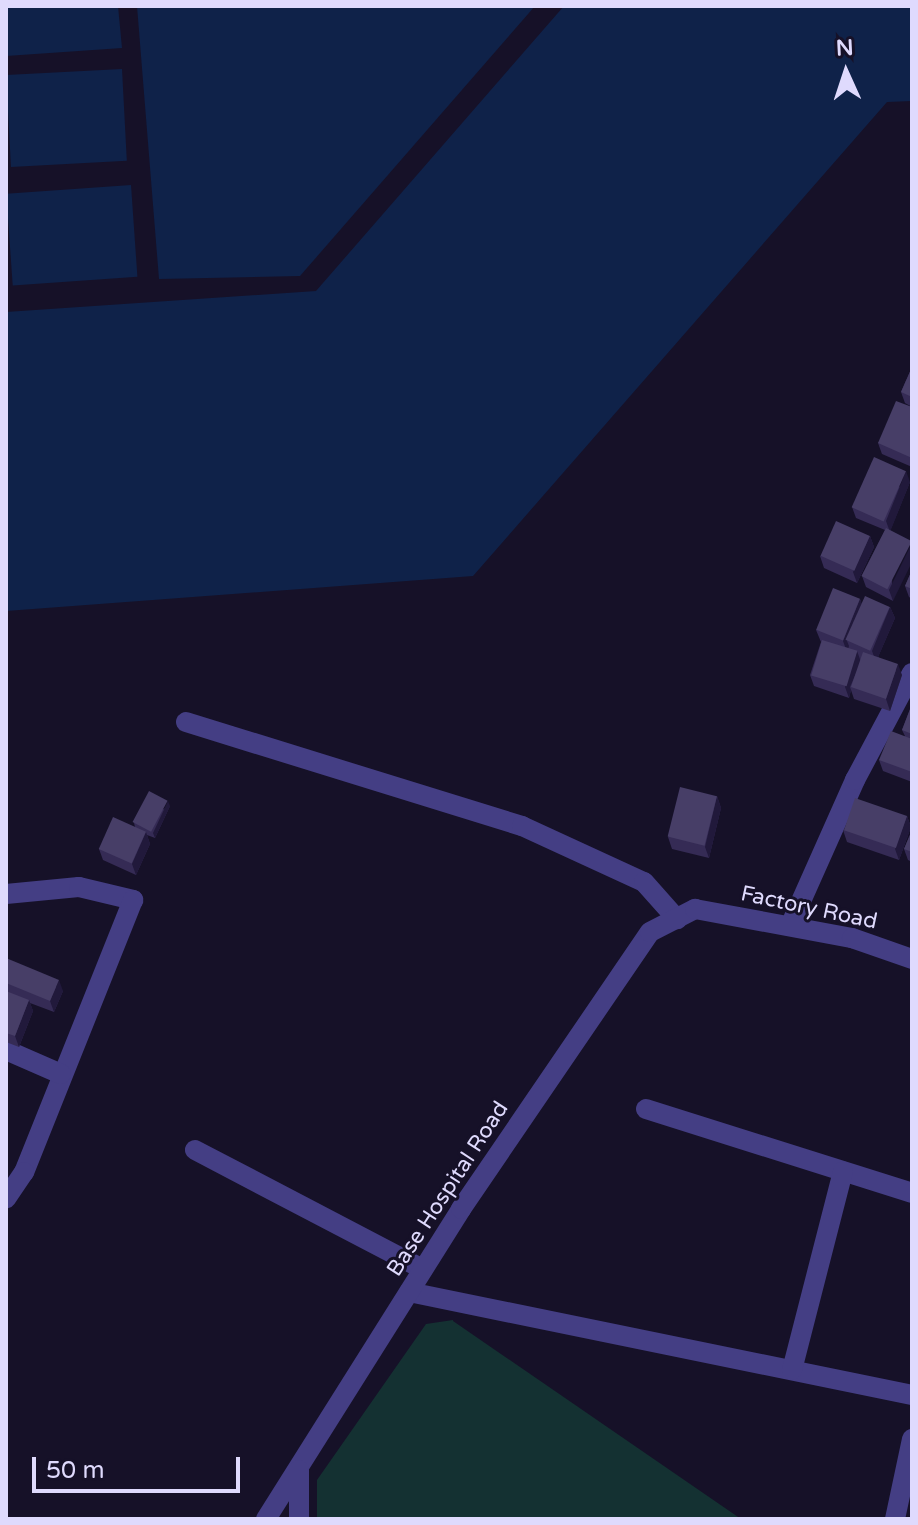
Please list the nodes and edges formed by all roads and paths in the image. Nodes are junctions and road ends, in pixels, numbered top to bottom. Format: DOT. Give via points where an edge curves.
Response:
graph roads {
  1 [pos="912,673"];
  2 [pos="186,722"];
  3 [pos="6,894"];
  4 [pos="686,914"];
  5 [pos="790,926"];
  6 [pos="912,959"];
  7 [pos="6,1050"];
  8 [pos="61,1074"];
  9 [pos="646,1109"];
  10 [pos="195,1150"];
  11 [pos="843,1171"];
  12 [pos="912,1193"];
  13 [pos="6,1199"];
  14 [pos="423,1269"];
  15 [pos="409,1292"];
  16 [pos="792,1370"];
  17 [pos="912,1395"];
  18 [pos="912,1439"];
  19 [pos="300,1466"];
  20 [pos="266,1519"];
  21 [pos="299,1519"];
  22 [pos="895,1519"];
  1 -- 5 [label="street" via="855,780"];
  2 -- 4 [label="street" via="522,826 644,882"];
  3 -- 8 [label="street" via="79,887 133,900"];
  4 -- 5 [label="street, Factory Road"];
  4 -- 14 [label="street, Base Hospital Road" via="650,932"];
  5 -- 6 [label="street, Factory Road" via="852,938"];
  7 -- 8 [label="street"];
  8 -- 13 [label="street" via="24,1172"];
  9 -- 11 [label="street"];
  10 -- 14 [label="street"];
  11 -- 12 [label="street"];
  11 -- 16 [label="street"];
  14 -- 15 [label="street, Base Hospital Road"];
  15 -- 16 [label="street"];
  15 -- 19 [label="street, Base Hospital Road"];
  16 -- 17 [label="street"];
  18 -- 22 [label="street"];
  19 -- 20 [label="street, Base Hospital Road"];
  19 -- 21 [label="street"];
}
